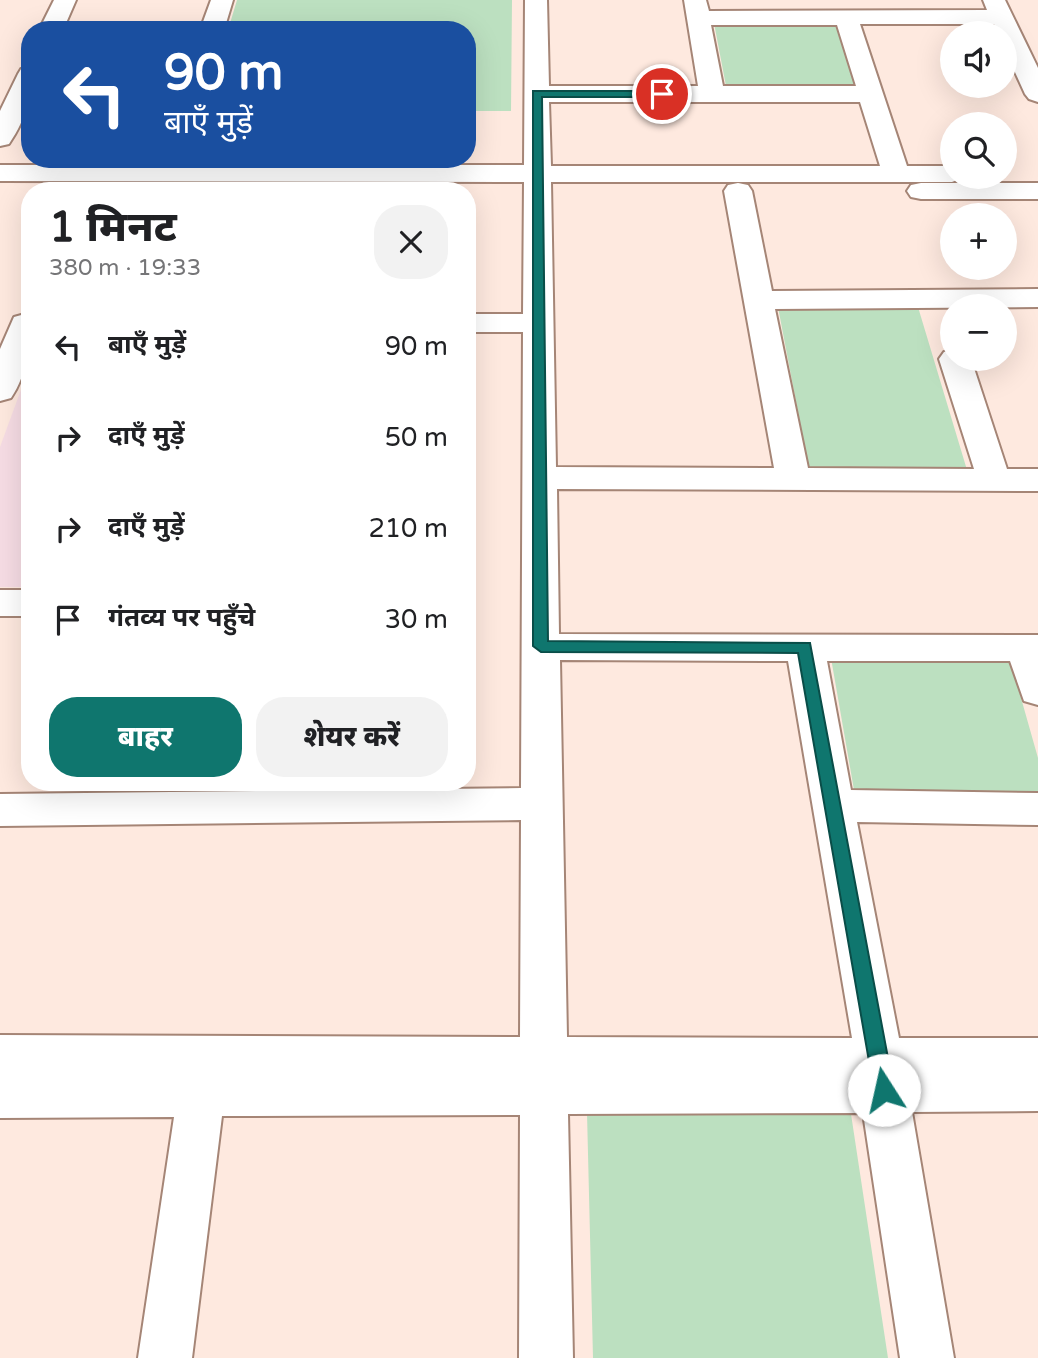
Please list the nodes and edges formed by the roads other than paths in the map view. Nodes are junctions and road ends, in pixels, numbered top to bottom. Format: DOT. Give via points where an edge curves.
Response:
graph roads {
  1 [pos="65,0"];
  2 [pos="222,0"];
  3 [pos="536,0"];
  4 [pos="998,8"];
  5 [pos="696,9"];
  6 [pos="846,18"];
  7 [pos="55,21"];
  8 [pos="215,21"];
  9 [pos="18,83"];
  10 [pos="537,94"];
  11 [pos="712,94"];
  12 [pos="871,94"];
  13 [pos="1038,94"];
  14 [pos="0,138"];
  15 [pos="0,173"];
  16 [pos="896,174"];
  17 [pos="940,174"];
  18 [pos="1017,174"];
  19 [pos="1038,174"];
  20 [pos="164,175"];
  21 [pos="537,183"];
  22 [pos="476,191"];
  23 [pos="737,191"];
  24 [pos="1038,191"];
  25 [pos="0,192"];
  26 [pos="21,192"];
  27 [pos="1038,298"];
  28 [pos="758,300"];
  29 [pos="1017,306"];
  30 [pos="18,323"];
  31 [pos="476,323"];
  32 [pos="538,323"];
  33 [pos="940,333"];
  34 [pos="959,371"];
  35 [pos="0,391"];
  36 [pos="539,478"];
  37 [pos="793,479"];
  38 [pos="994,480"];
  39 [pos="1038,480"];
  40 [pos="0,603"];
  41 [pos="21,603"];
  42 [pos="541,646"];
  43 [pos="805,647"];
  44 [pos="1032,648"];
  45 [pos="1038,691"];
  46 [pos="195,795"];
  47 [pos="541,804"];
  48 [pos="833,806"];
  49 [pos="1038,809"];
  50 [pos="0,810"];
  51 [pos="0,1056"];
  52 [pos="1038,1059"];
  53 [pos="543,1074"];
  54 [pos="881,1074"];
  55 [pos="1038,1090"];
  56 [pos="201,1094"];
  57 [pos="0,1096"];
  58 [pos="165,1358"];
  59 [pos="546,1358"];
  60 [pos="927,1358"];
  1 -- 7 [label="street"];
  2 -- 8 [label="street"];
  3 -- 10 [label="street"];
  4 -- 6 [label="street"];
  4 -- 13 [label="street"];
  5 -- 6 [label="street"];
  5 -- 11 [label="street"];
  6 -- 12 [label="street"];
  9 -- 14 [label="street"];
  10 -- 11 [label="street"];
  10 -- 21 [label="street"];
  11 -- 12 [label="street"];
  12 -- 16 [label="street"];
  15 -- 20 [label="street"];
  16 -- 17 [label="street"];
  16 -- 21 [label="street"];
  18 -- 19 [label="street"];
  20 -- 21 [label="street"];
  21 -- 22 [label="street"];
  21 -- 23 [label="street"];
  21 -- 32 [label="street"];
  23 -- 24 [label="street"];
  23 -- 28 [label="street"];
  25 -- 26 [label="street"];
  27 -- 29 [label="street"];
  28 -- 33 [label="street"];
  28 -- 37 [label="street"];
  30 -- 35 [label="street"];
  31 -- 32 [label="street"];
  32 -- 36 [label="street"];
  34 -- 38 [label="street"];
  36 -- 37 [label="street"];
  36 -- 42 [label="street"];
  37 -- 38 [label="street"];
  38 -- 39 [label="street"];
  40 -- 41 [label="street"];
  42 -- 43 [label="street"];
  42 -- 47 [label="street"];
  43 -- 44 [label="street"];
  43 -- 48 [label="street"];
  44 -- 45 [label="street"];
  46 -- 47 [label="street"];
  46 -- 50 [label="street"];
  47 -- 53 [label="street"];
  48 -- 49 [label="street"];
  48 -- 54 [label="street"];
  51 -- 53 [label="street"];
  52 -- 54 [label="street"];
  53 -- 54 [label="street"];
  53 -- 56 [label="street"];
  53 -- 59 [label="street"];
  54 -- 55 [label="street"];
  54 -- 60 [label="street"];
  56 -- 57 [label="street"];
  56 -- 58 [label="street"];
}
